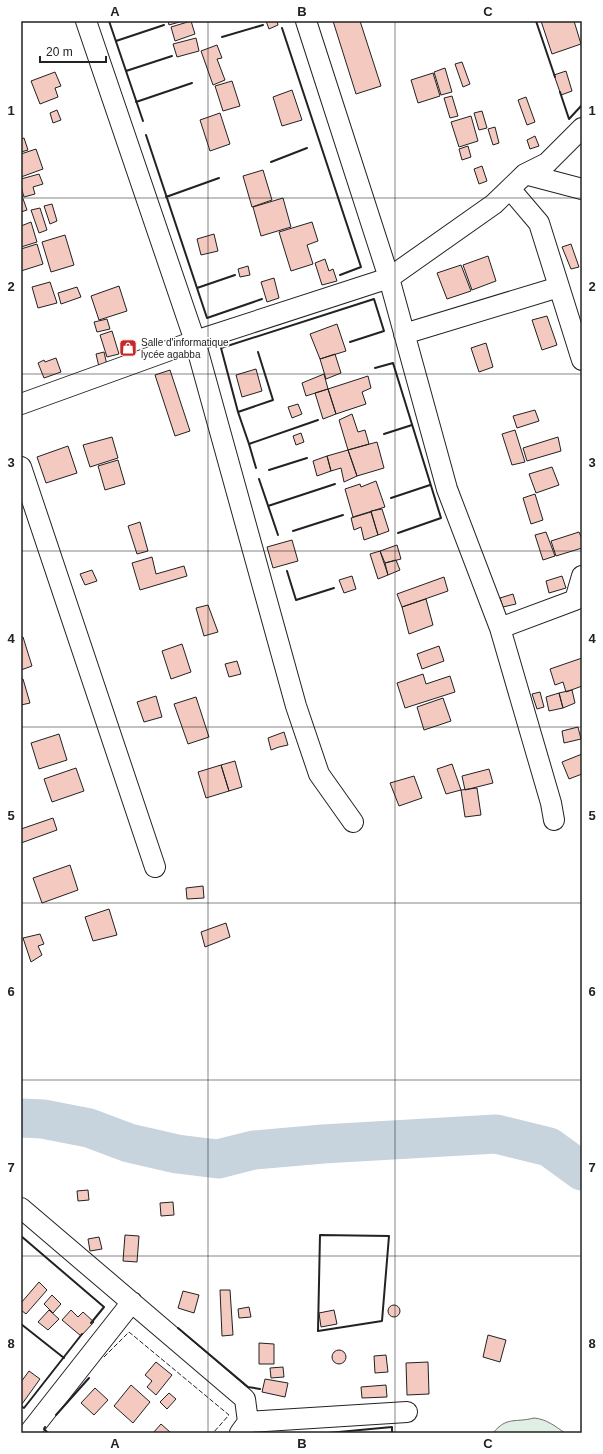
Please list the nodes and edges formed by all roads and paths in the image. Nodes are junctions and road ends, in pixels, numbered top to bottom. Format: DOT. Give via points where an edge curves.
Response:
graph roads {
  1 [pos="86,21"];
  2 [pos="306,21"];
  3 [pos="582,128"];
  4 [pos="525,174"];
  5 [pos="510,188"];
  6 [pos="582,189"];
  7 [pos="389,278"];
  8 [pos="559,287"];
  9 [pos="404,334"];
  10 [pos="195,341"];
  11 [pos="580,349"];
  12 [pos="21,404"];
  13 [pos="21,467"];
  14 [pos="582,576"];
  15 [pos="500,628"];
  16 [pos="554,820"];
  17 [pos="354,822"];
  18 [pos="155,867"];
  19 [pos="21,1208"];
  20 [pos="132,1302"];
  21 [pos="407,1412"];
  22 [pos="21,1427"];
  23 [pos="244,1428"];
  24 [pos="29,1433"];
  1 -- 10 [label="street"];
  2 -- 7 [label="street"];
  3 -- 4 [label="street" via="547,163"];
  4 -- 5 [label="street"];
  4 -- 6 [label="street"];
  5 -- 7 [label="street" via="494,204"];
  5 -- 8 [label="street" via="539,223"];
  7 -- 9 [label="street"];
  7 -- 10 [label="street"];
  8 -- 9 [label="street"];
  8 -- 11 [label="street"];
  9 -- 15 [label="street" via="447,489"];
  10 -- 12 [label="street"];
  10 -- 17 [label="street" via="296,706 319,774"];
  13 -- 18 [label="street"];
  14 -- 15 [label="street" via="575,600"];
  15 -- 16 [label="street"];
  19 -- 20 [label="street"];
  20 -- 23 [label="street" via="245,1399"];
  20 -- 24 [label="street"];
  21 -- 23 [label="street"];
  22 -- 24 [label="street"];
}
